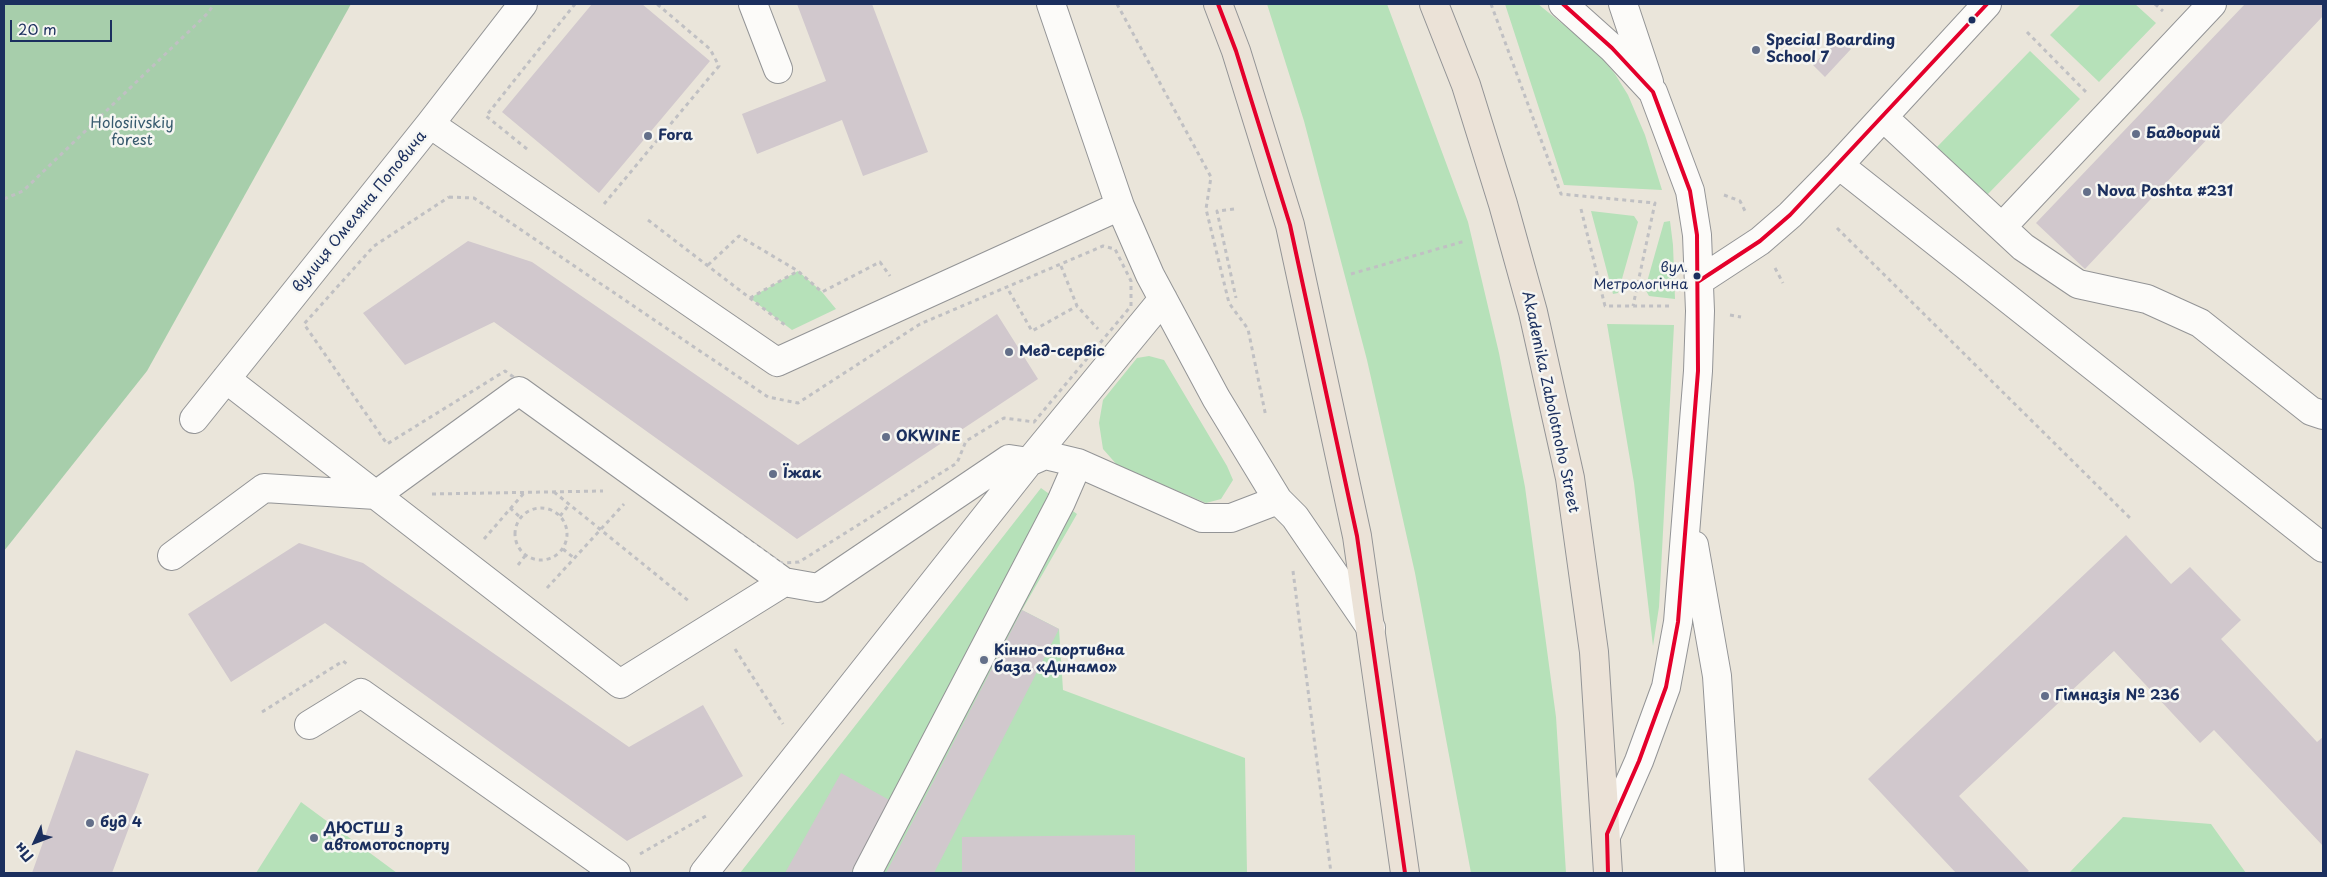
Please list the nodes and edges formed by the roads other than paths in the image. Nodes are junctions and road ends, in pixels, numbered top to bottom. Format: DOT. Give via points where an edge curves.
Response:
graph roads {
  1 [pos="523,4"];
  2 [pos="752,4"];
  3 [pos="1050,4"];
  4 [pos="1218,4"];
  5 [pos="1434,4"];
  6 [pos="1563,4"];
  7 [pos="1623,4"];
  8 [pos="1987,4"];
  9 [pos="2212,4"];
  10 [pos="778,69"];
  11 [pos="1653,92"];
  12 [pos="1883,117"];
  13 [pos="430,124"];
  14 [pos="1839,165"];
  15 [pos="1120,206"];
  16 [pos="2002,227"];
  17 [pos="1699,282"];
  18 [pos="1163,299"];
  19 [pos="226,378"];
  20 [pos="2323,415"];
  21 [pos="194,419"];
  22 [pos="1029,462"];
  23 [pos="1078,463"];
  24 [pos="376,495"];
  25 [pos="1278,500"];
  26 [pos="1687,505"];
  27 [pos="2323,548"];
  28 [pos="172,556"];
  29 [pos="784,582"];
  30 [pos="1371,628"];
  31 [pos="309,725"];
  32 [pos="1607,834"];
  33 [pos="626,865"];
  34 [pos="1402,871"];
  35 [pos="704,873"];
  36 [pos="867,873"];
  37 [pos="1608,873"];
  38 [pos="1730,873"];
  1 -- 13 [label="street, вулиця Омеляна Поповича"];
  2 -- 10 [label="street"];
  3 -- 15 [label="street"];
  4 -- 30 [label="highway" via="1236,51 1290,225 1357,536"];
  5 -- 32 [label="highway, Akademika Zabolotnoho Street" via="1466,85 1503,204 1533,312 1570,478 1594,652"];
  6 -- 11 [label="street" via="1612,48"];
  7 -- 11 [label="street"];
  8 -- 12 [label="street"];
  9 -- 16 [label="street"];
  11 -- 17 [label="street" via="1690,191"];
  12 -- 14 [label="street"];
  12 -- 16 [label="street"];
  13 -- 15 [label="street" via="777,362"];
  13 -- 19 [label="street, вулиця Омеляна Поповича"];
  14 -- 17 [label="street" via="1760,241"];
  14 -- 27 [label="street"];
  15 -- 18 [label="street"];
  16 -- 20 [label="street" via="2023,247 2078,284 2147,299 2200,323 2311,411"];
  17 -- 26 [label="street" via="1698,371"];
  18 -- 22 [label="street"];
  18 -- 25 [label="street" via="1216,398"];
  19 -- 21 [label="street, вулиця Омеляна Поповича"];
  19 -- 24 [label="street"];
  22 -- 23 [label="street" via="1045,455"];
  22 -- 29 [label="street" via="1009,459 818,588"];
  22 -- 35 [label="street"];
  23 -- 25 [label="street" via="1202,518 1231,518"];
  23 -- 36 [label="street" via="1061,502"];
  24 -- 28 [label="street" via="264,488"];
  24 -- 29 [label="street" via="620,684"];
  24 -- 29 [label="street" via="519,391"];
  25 -- 30 [label="street" via="1295,517"];
  26 -- 32 [label="street" via="1678,622 1666,687 1639,761"];
  26 -- 38 [label="street" via="1717,676"];
  30 -- 34 [label="highway"];
  31 -- 33 [label="street" via="361,693"];
  32 -- 37 [label="highway, Akademika Zabolotnoho Street"];
}
